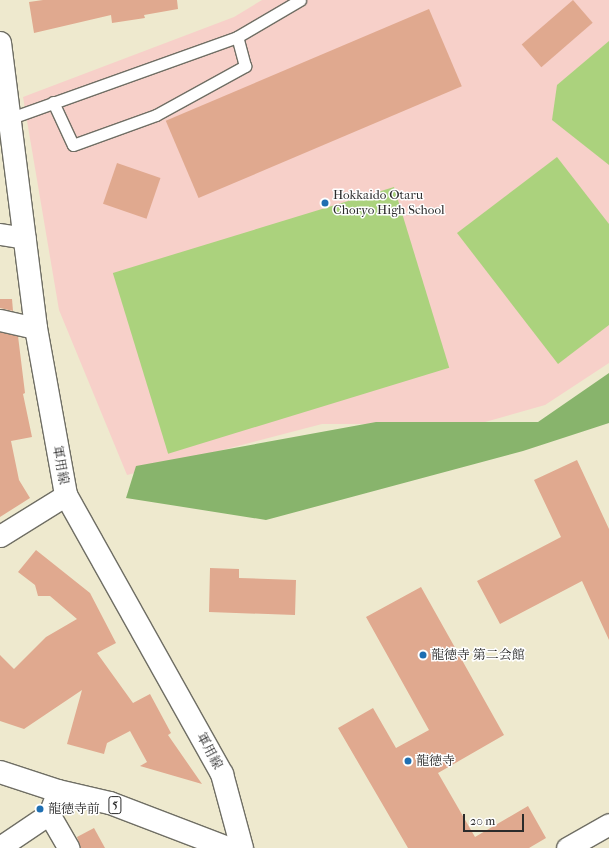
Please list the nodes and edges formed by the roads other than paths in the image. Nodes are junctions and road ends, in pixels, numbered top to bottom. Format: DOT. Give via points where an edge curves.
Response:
graph roads {
  1 [pos="300,0"];
  2 [pos="237,37"];
  3 [pos="0,43"];
  4 [pos="53,102"];
  5 [pos="10,118"];
  6 [pos="0,234"];
  7 [pos="25,238"];
  8 [pos="0,320"];
  9 [pos="36,328"];
  10 [pos="66,495"];
  11 [pos="0,536"];
  12 [pos="0,772"];
  13 [pos="58,791"];
  14 [pos="49,814"];
  15 [pos="609,824"];
  16 [pos="0,847"];
  17 [pos="68,848"];
  18 [pos="228,848"];
  19 [pos="242,848"];
  20 [pos="567,848"];
  1 -- 2 [label="lane"];
  2 -- 4 [label="lane"];
  2 -- 4 [label="lane" via="245,66 156,115 73,145"];
  3 -- 5 [label="main road, 軍用線"];
  4 -- 5 [label="lane"];
  5 -- 7 [label="main road, 軍用線"];
  6 -- 7 [label="street"];
  7 -- 9 [label="main road, 軍用線"];
  8 -- 9 [label="street"];
  9 -- 10 [label="main road, 軍用線"];
  10 -- 11 [label="street"];
  10 -- 19 [label="main road, 軍用線" via="222,774"];
  12 -- 13 [label="main road, 5"];
  13 -- 14 [label="street"];
  13 -- 18 [label="main road, 5" via="110,803"];
  14 -- 16 [label="street"];
  14 -- 17 [label="street"];
  15 -- 20 [label="street"];
}
